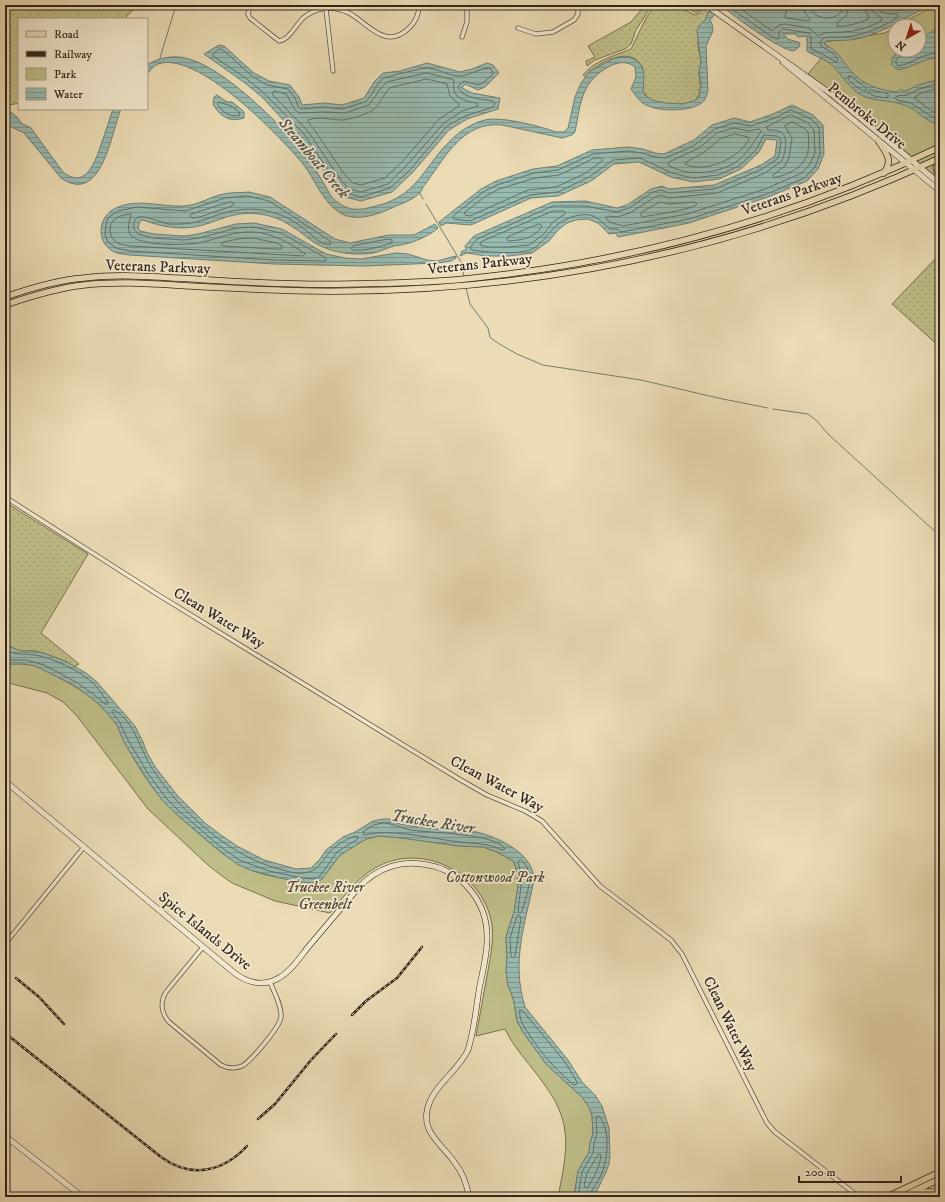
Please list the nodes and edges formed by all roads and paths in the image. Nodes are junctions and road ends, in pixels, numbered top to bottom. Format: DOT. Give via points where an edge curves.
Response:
graph roads {
  1 [pos="253,5"];
  2 [pos="419,5"];
  3 [pos="467,5"];
  4 [pos="573,5"];
  5 [pos="590,5"];
  6 [pos="706,5"];
  7 [pos="578,6"];
  8 [pos="326,8"];
  9 [pos="518,28"];
  10 [pos="462,37"];
  11 [pos="780,59"];
  12 [pos="332,71"];
  13 [pos="878,140"];
  14 [pos="940,147"];
  15 [pos="940,158"];
  16 [pos="912,160"];
  17 [pos="906,162"];
  18 [pos="917,169"];
  19 [pos="884,173"];
  20 [pos="940,179"];
  21 [pos="940,184"];
  22 [pos="940,191"];
  23 [pos="5,297"];
  24 [pos="5,305"];
  25 [pos="5,497"];
  26 [pos="5,782"];
  27 [pos="84,847"];
  28 [pos="5,944"];
  29 [pos="203,948"];
  30 [pos="270,982"];
  31 [pos="5,1136"];
  32 [pos="940,1172"];
  33 [pos="940,1179"];
  34 [pos="848,1189"];
  35 [pos="911,1192"];
  36 [pos="940,1192"];
  37 [pos="83,1197"];
  38 [pos="469,1197"];
  39 [pos="853,1197"];
  40 [pos="859,1197"];
  41 [pos="887,1197"];
  42 [pos="902,1197"];
  1 -- 8 [label="street" via="246,14 281,41 286,39 304,17"];
  2 -- 8 [label="street" via="417,18 412,26 399,34 389,36 375,32 349,13"];
  3 -- 10 [label="street" via="467,22"];
  4 -- 7 [label="street"];
  5 -- 7 [label="street"];
  6 -- 11 [label="street, Pembroke Drive"];
  7 -- 9 [label="street" via="578,14 574,20 553,32 536,34"];
  8 -- 12 [label="street"];
  11 -- 13 [label="street, Pembroke Drive"];
  11 -- 16 [label="street, Pembroke Drive" via="834,96"];
  13 -- 17 [label="street, Pembroke Drive"];
  13 -- 19 [label="main road" via="889,162"];
  14 -- 16 [label="main road, Veterans Parkway"];
  15 -- 18 [label="main road, Veterans Parkway"];
  15 -- 20 [label="main road" via="936,168"];
  16 -- 17 [label="main road, Veterans Parkway"];
  16 -- 18 [label="street, Pembroke Drive"];
  17 -- 18 [label="street, Pembroke Drive"];
  17 -- 19 [label="main road, Veterans Parkway"];
  18 -- 21 [label="street, Pembroke Drive"];
  18 -- 22 [label="street, Pembroke Drive"];
  18 -- 24 [label="main road, Veterans Parkway" via="808,212 738,235 678,251 552,275 474,285 399,290 298,291 111,283 59,289"];
  19 -- 23 [label="main road, Veterans Parkway" via="735,227 618,256 550,269 406,283 299,284 112,276 59,282 26,289"];
  25 -- 34 [label="street, Clean Water Way" via="160,596 459,779 542,821 604,889 677,946 767,1123"];
  26 -- 27 [label="street, Spice Islands Drive"];
  27 -- 28 [label="street"];
  27 -- 29 [label="street, Spice Islands Drive"];
  29 -- 30 [label="street, Spice Islands Drive" via="241,978 253,982"];
  29 -- 30 [label="street" via="166,992 162,1007 169,1022 221,1065 231,1068 244,1065 278,1026 280,1011"];
  30 -- 38 [label="street" via="287,972 359,887 383,869 407,863 425,864 448,872 467,886 483,912 487,929 487,948 468,1050 432,1099 427,1117 432,1135 462,1173"];
  31 -- 37 [label="street"];
  32 -- 41 [label="main road"];
  33 -- 35 [label="main road"];
  34 -- 39 [label="street, Clean Water Way"];
  34 -- 40 [label="street, Clean Water Way"];
  35 -- 36 [label="main road"];
  35 -- 42 [label="main road"];
}
